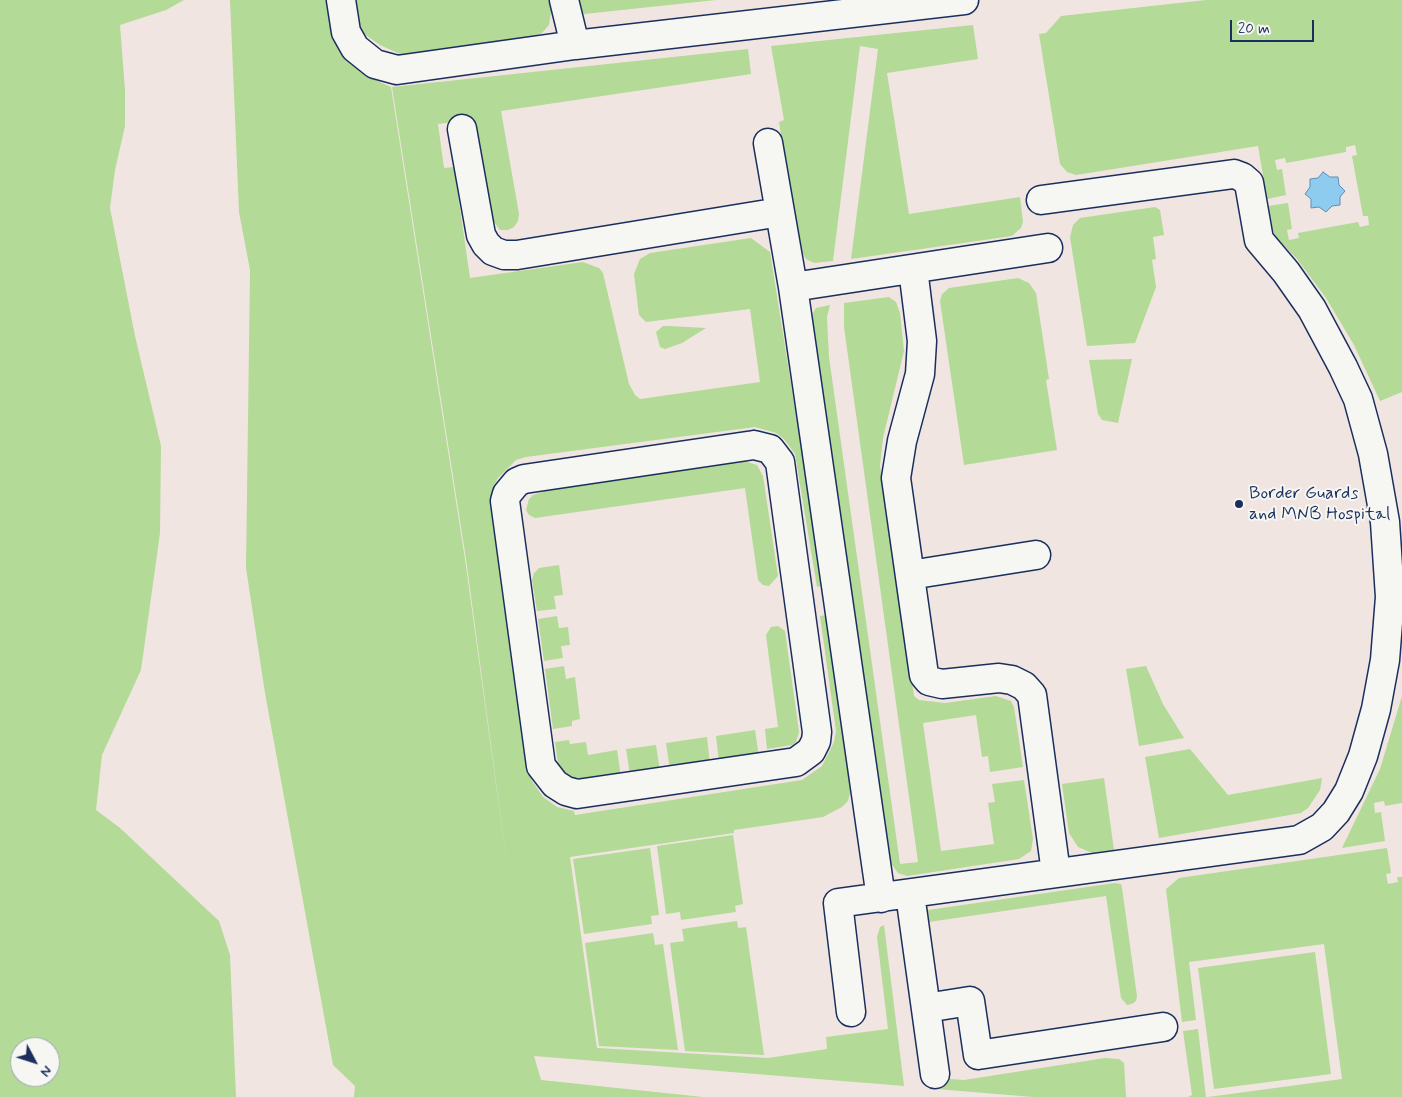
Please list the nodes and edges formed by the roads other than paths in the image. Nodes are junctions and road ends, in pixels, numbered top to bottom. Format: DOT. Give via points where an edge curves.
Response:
graph roads {
  1 [pos="341,0"];
  2 [pos="564,0"];
  3 [pos="964,0"];
  4 [pos="575,45"];
  5 [pos="462,129"];
  6 [pos="768,143"];
  7 [pos="1041,200"];
  8 [pos="780,212"];
  9 [pos="1048,248"];
  10 [pos="913,269"];
  11 [pos="794,287"];
  12 [pos="1036,555"];
  13 [pos="910,575"];
  14 [pos="838,598"];
  15 [pos="799,604"];
  16 [pos="1056,874"];
  17 [pos="910,894"];
  18 [pos="882,898"];
  19 [pos="926,1008"];
  20 [pos="851,1012"];
  21 [pos="1163,1027"];
  22 [pos="935,1074"];
  1 -- 4 [label="street" via="346,32 355,48 374,64 397,70"];
  2 -- 4 [label="street"];
  3 -- 4 [label="street"];
  5 -- 8 [label="street" via="481,235 493,251 504,255"];
  6 -- 8 [label="street"];
  7 -- 16 [label="street" via="1234,174 1249,182 1258,240 1312,309 1358,399 1373,454 1385,522 1390,597 1386,660 1363,756 1349,790 1322,827 1299,840"];
  8 -- 11 [label="street"];
  9 -- 10 [label="street"];
  10 -- 11 [label="street"];
  10 -- 13 [label="street" via="922,340 920,374 896,478"];
  11 -- 14 [label="street"];
  12 -- 13 [label="street"];
  13 -- 16 [label="street" via="924,675 929,681 942,684 999,678 1024,686 1032,695"];
  14 -- 15 [label="street"];
  14 -- 18 [label="street"];
  15 -- 15 [label="street" via="817,732 816,741 805,757 796,762 577,794 566,791 555,784 541,766 505,502 507,494 524,479 763,446 776,454 780,462"];
  16 -- 17 [label="street"];
  17 -- 18 [label="street"];
  17 -- 19 [label="street"];
  18 -- 20 [label="street" via="838,904"];
  19 -- 21 [label="street" via="970,1001 978,1055"];
  19 -- 22 [label="street"];
}
